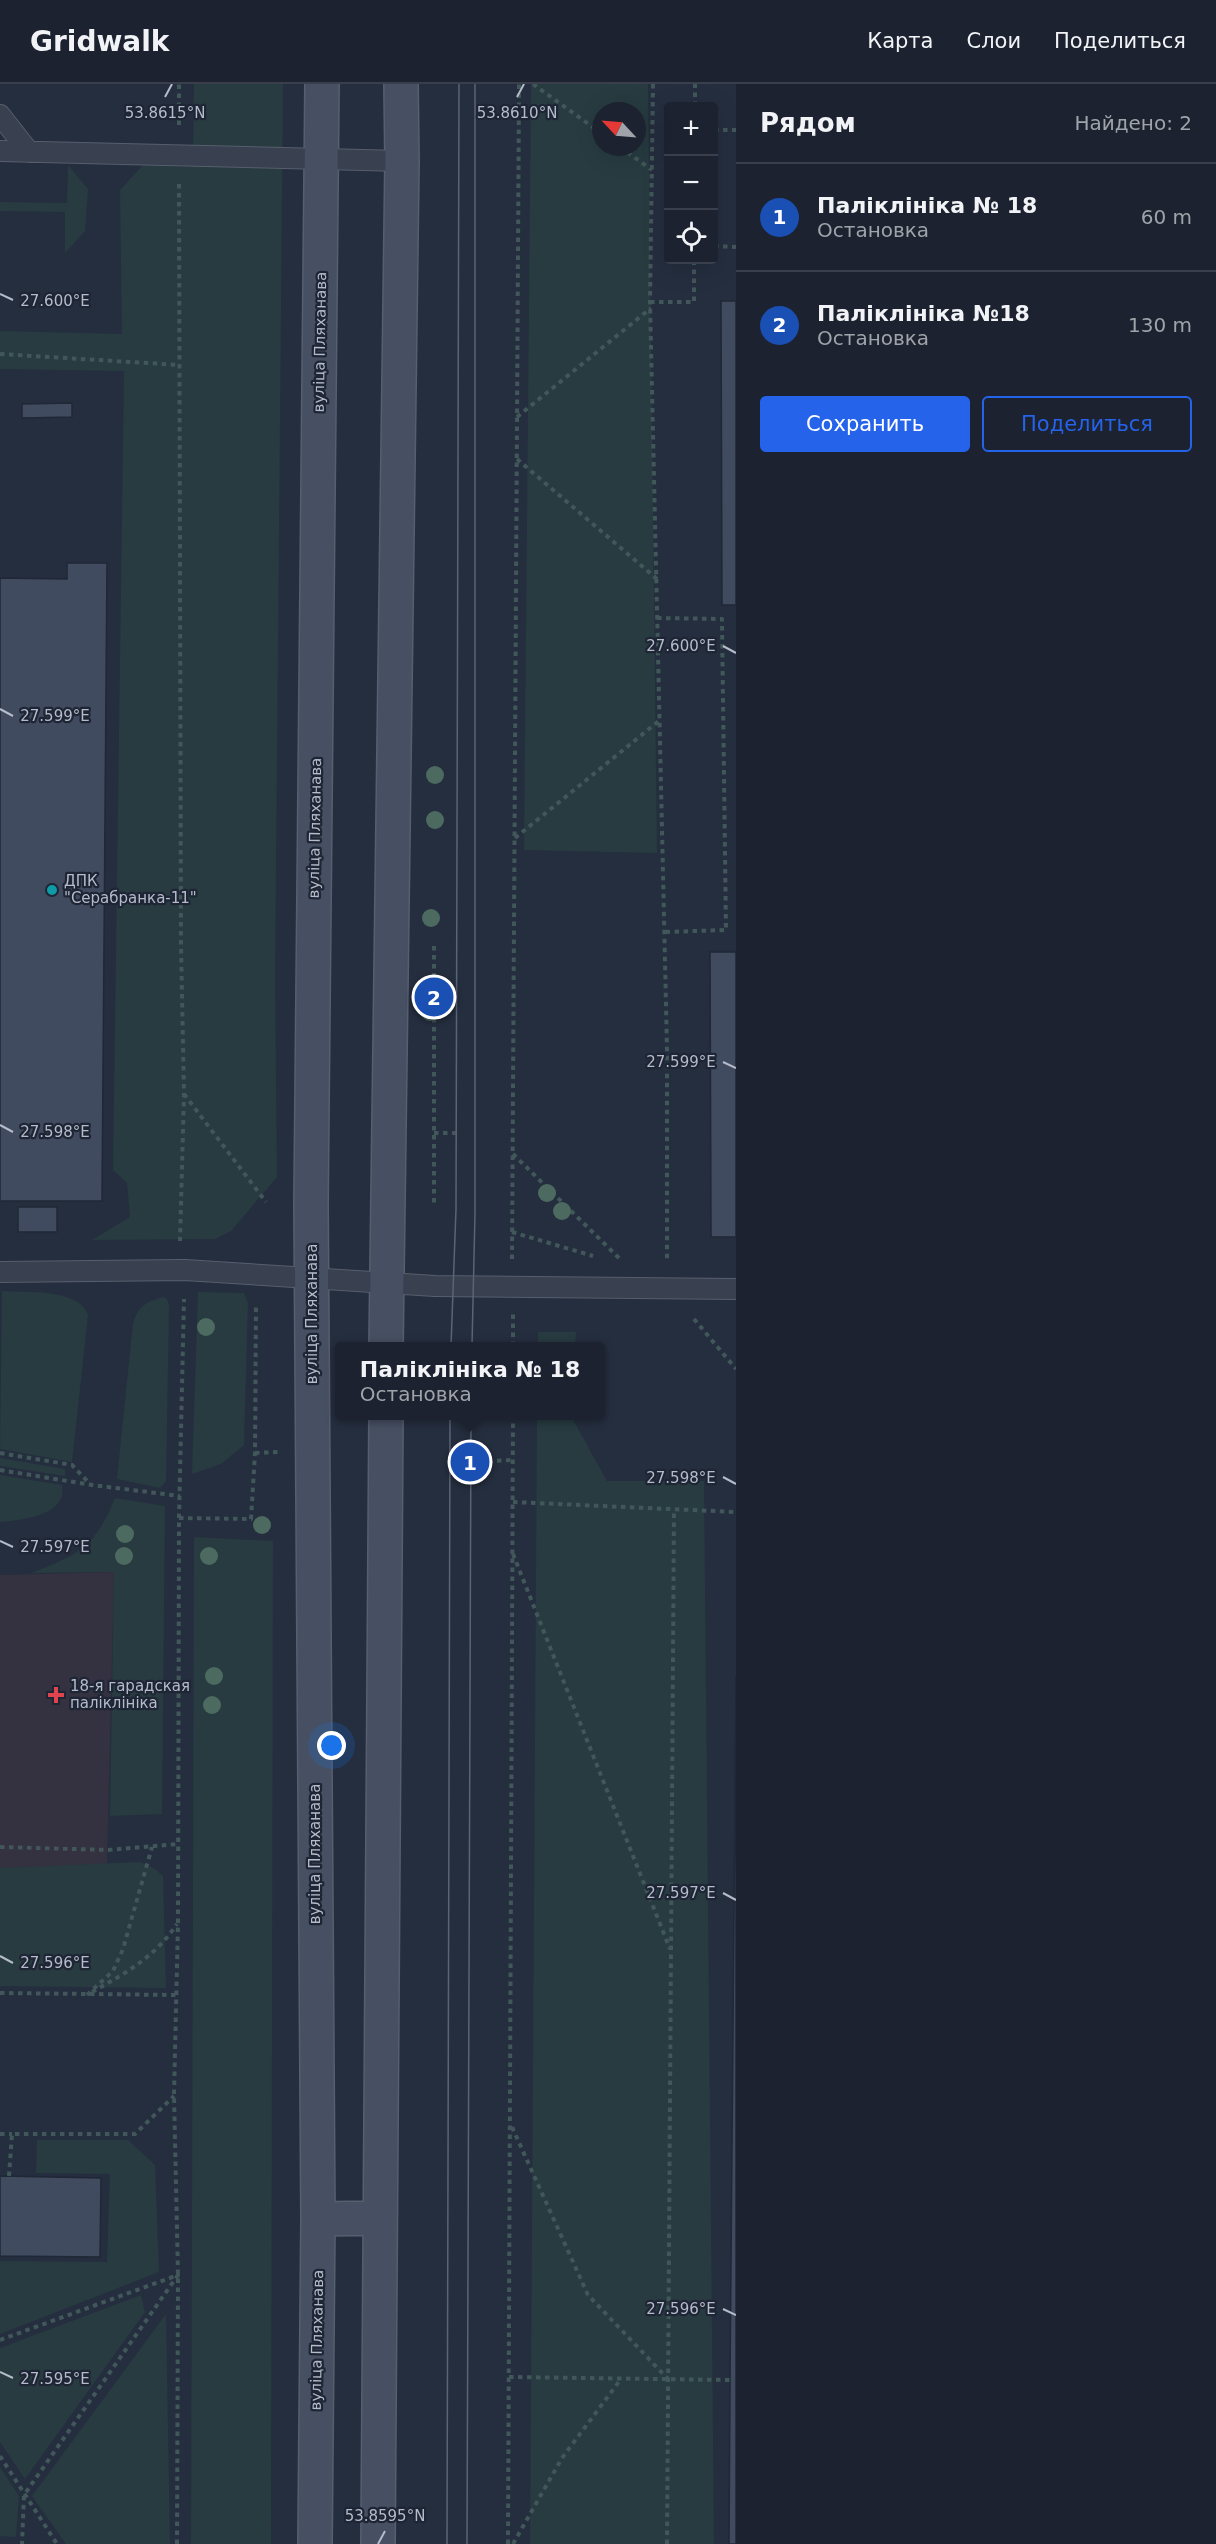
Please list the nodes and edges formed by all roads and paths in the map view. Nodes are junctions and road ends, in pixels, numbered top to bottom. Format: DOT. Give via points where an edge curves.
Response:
graph roads {
  1 [pos="179,84"];
  2 [pos="322,84"];
  3 [pos="401,84"];
  4 [pos="519,84"];
  5 [pos="533,84"];
  6 [pos="653,84"];
  7 [pos="695,84"];
  8 [pos="695,102"];
  9 [pos="0,115"];
  10 [pos="592,127"];
  11 [pos="718,130"];
  12 [pos="736,130"];
  13 [pos="0,151"];
  14 [pos="28,152"];
  15 [pos="179,155"];
  16 [pos="633,156"];
  17 [pos="322,159"];
  18 [pos="402,161"];
  19 [pos="652,170"];
  20 [pos="718,246"];
  21 [pos="736,247"];
  22 [pos="694,264"];
  23 [pos="650,302"];
  24 [pos="651,308"];
  25 [pos="0,354"];
  26 [pos="180,365"];
  27 [pos="517,418"];
  28 [pos="517,458"];
  29 [pos="657,579"];
  30 [pos="657,618"];
  31 [pos="660,720"];
  32 [pos="515,839"];
  33 [pos="665,932"];
  34 [pos="434,946"];
  35 [pos="184,1094"];
  36 [pos="434,1133"];
  37 [pos="456,1133"];
  38 [pos="513,1154"];
  39 [pos="266,1202"];
  40 [pos="434,1207"];
  41 [pos="512,1232"];
  42 [pos="604,1259"];
  43 [pos="667,1260"];
  44 [pos="616,1262"];
  45 [pos="513,1265"];
  46 [pos="185,1270"];
  47 [pos="0,1272"];
  48 [pos="311,1277"];
  49 [pos="387,1281"];
  50 [pos="736,1289"];
  51 [pos="256,1304"];
  52 [pos="513,1305"];
  53 [pos="692,1316"];
  54 [pos="524,1317"];
  55 [pos="513,1318"];
  56 [pos="386,1342"];
  57 [pos="513,1342"];
  58 [pos="736,1369"];
  59 [pos="386,1420"];
  60 [pos="513,1420"];
  61 [pos="0,1453"];
  62 [pos="513,1460"];
  63 [pos="470,1462"];
  64 [pos="0,1470"];
  65 [pos="92,1485"];
  66 [pos="180,1496"];
  67 [pos="513,1502"];
  68 [pos="674,1509"];
  69 [pos="736,1512"];
  70 [pos="179,1518"];
  71 [pos="513,1552"];
  72 [pos="178,1844"];
  73 [pos="0,1847"];
  74 [pos="152,1847"];
  75 [pos="178,1923"];
  76 [pos="671,1953"];
  77 [pos="0,1993"];
  78 [pos="86,1995"];
  79 [pos="177,1995"];
  80 [pos="174,2095"];
  81 [pos="510,2123"];
  82 [pos="0,2134"];
  83 [pos="12,2134"];
  84 [pos="9,2176"];
  85 [pos="380,2218"];
  86 [pos="318,2219"];
  87 [pos="178,2275"];
  88 [pos="0,2340"];
  89 [pos="509,2377"];
  90 [pos="621,2378"];
  91 [pos="668,2379"];
  92 [pos="730,2380"];
  93 [pos="0,2456"];
  94 [pos="24,2495"];
  95 [pos="22,2544"];
  96 [pos="57,2544"];
  97 [pos="177,2544"];
  98 [pos="315,2544"];
  99 [pos="378,2544"];
  100 [pos="508,2544"];
  101 [pos="513,2544"];
  102 [pos="667,2544"];
  1 -- 15 [label="path"];
  2 -- 17 [label="main road, вуліца Пляханава"];
  3 -- 18 [label="main road"];
  4 -- 27 [label="path"];
  5 -- 10 [label="path"];
  6 -- 19 [label="path"];
  7 -- 8 [label="path"];
  9 -- 14 [label="lane"];
  11 -- 12 [label="path"];
  13 -- 14 [label="lane"];
  14 -- 15 [label="lane"];
  15 -- 17 [label="lane"];
  15 -- 26 [label="path"];
  16 -- 19 [label="path"];
  17 -- 18 [label="lane"];
  17 -- 48 [label="main road, вуліца Пляханава"];
  18 -- 49 [label="main road"];
  19 -- 23 [label="path"];
  20 -- 21 [label="path"];
  22 -- 23 [label="path" via="694,302"];
  23 -- 24 [label="path"];
  24 -- 27 [label="path"];
  24 -- 29 [label="path"];
  25 -- 26 [label="path"];
  26 -- 35 [label="path"];
  27 -- 28 [label="path"];
  28 -- 29 [label="path"];
  28 -- 32 [label="path"];
  29 -- 30 [label="path"];
  30 -- 31 [label="path"];
  30 -- 33 [label="path" via="722,619 726,930"];
  31 -- 32 [label="path"];
  31 -- 33 [label="path"];
  32 -- 38 [label="path"];
  33 -- 43 [label="path"];
  34 -- 36 [label="path"];
  35 -- 39 [label="path"];
  35 -- 46 [label="path" via="180,1250"];
  36 -- 37 [label="path"];
  36 -- 40 [label="path"];
  38 -- 41 [label="path"];
  38 -- 44 [label="path" via="627,1266"];
  41 -- 42 [label="path"];
  41 -- 45 [label="path"];
  46 -- 47 [label="lane"];
  46 -- 48 [label="lane"];
  46 -- 66 [label="path"];
  48 -- 49 [label="lane"];
  48 -- 86 [label="main road, вуліца Пляханава"];
  49 -- 50 [label="lane" via="513,1288"];
  49 -- 56 [label="main road"];
  51 -- 70 [label="path" via="251,1519"];
  52 -- 55 [label="path"];
  53 -- 58 [label="path"];
  54 -- 55 [label="path"];
  55 -- 57 [label="path"];
  59 -- 85 [label="main road"];
  60 -- 62 [label="path"];
  61 -- 65 [label="path" via="72,1465"];
  62 -- 63 [label="path"];
  62 -- 67 [label="path"];
  64 -- 65 [label="path"];
  65 -- 66 [label="path"];
  66 -- 70 [label="path"];
  67 -- 68 [label="path"];
  67 -- 71 [label="path"];
  68 -- 69 [label="path"];
  68 -- 76 [label="path"];
  70 -- 72 [label="path"];
  71 -- 76 [label="path"];
  71 -- 81 [label="path"];
  72 -- 74 [label="path"];
  72 -- 75 [label="path"];
  73 -- 74 [label="path"];
  74 -- 78 [label="path" via="123,1949 113,1971"];
  75 -- 78 [label="path" via="135,1969"];
  75 -- 79 [label="path"];
  76 -- 91 [label="path"];
  77 -- 78 [label="path"];
  78 -- 79 [label="path"];
  79 -- 80 [label="path"];
  80 -- 83 [label="path" via="135,2134"];
  80 -- 87 [label="path"];
  81 -- 89 [label="path"];
  81 -- 91 [label="path" via="588,2295"];
  82 -- 83 [label="path"];
  83 -- 84 [label="path"];
  85 -- 86 [label="main road"];
  85 -- 99 [label="main road"];
  86 -- 98 [label="main road, вуліца Пляханава"];
  87 -- 88 [label="path"];
  87 -- 94 [label="path"];
  87 -- 97 [label="path"];
  89 -- 90 [label="path"];
  89 -- 100 [label="path"];
  90 -- 91 [label="path"];
  90 -- 101 [label="path" via="562,2458"];
  91 -- 92 [label="path"];
  91 -- 102 [label="path"];
  93 -- 94 [label="path"];
  94 -- 95 [label="path"];
  94 -- 96 [label="path"];
}
